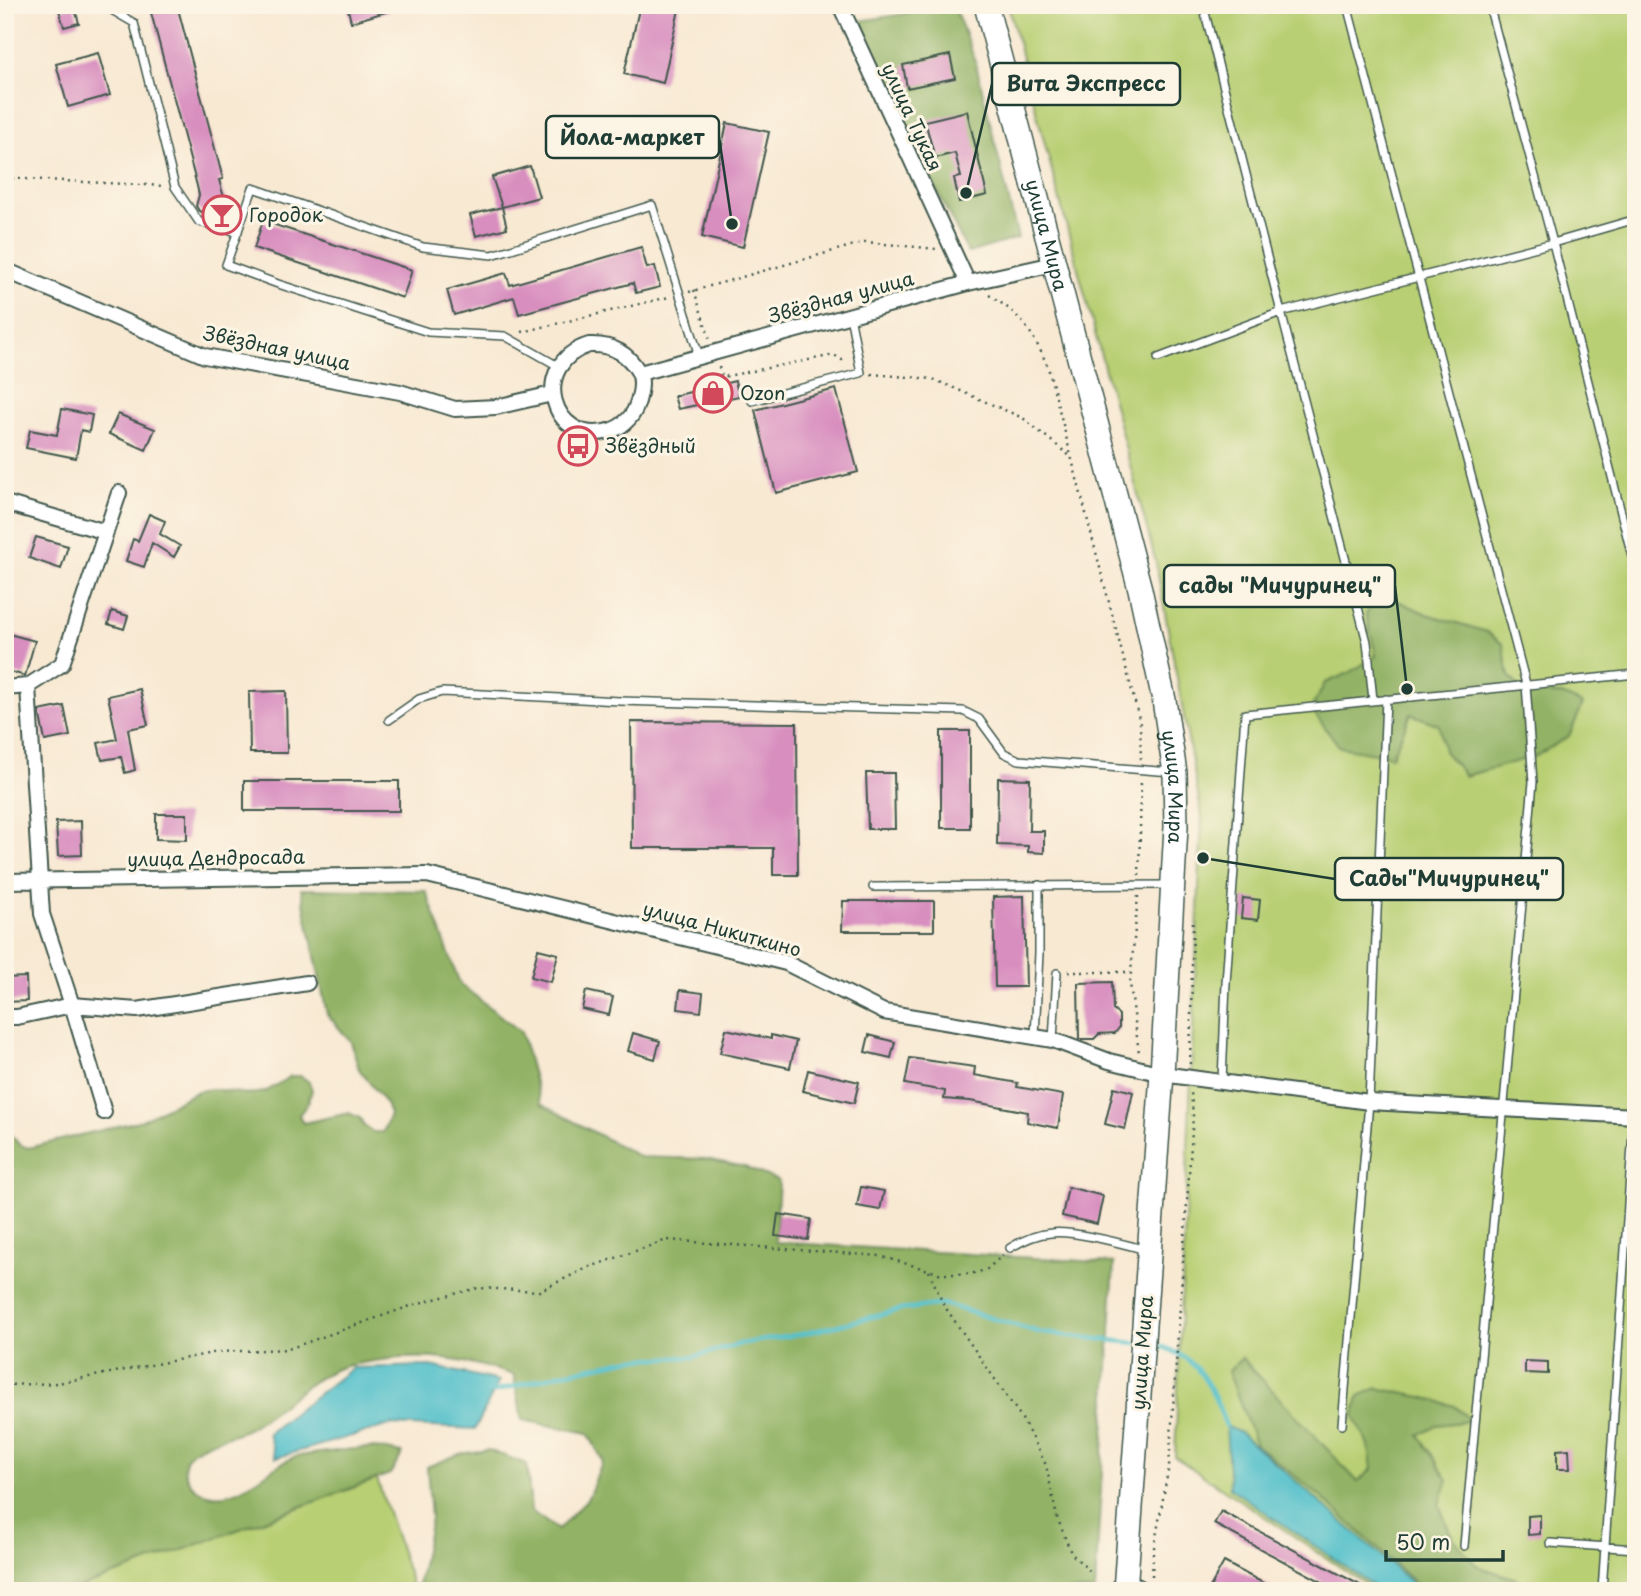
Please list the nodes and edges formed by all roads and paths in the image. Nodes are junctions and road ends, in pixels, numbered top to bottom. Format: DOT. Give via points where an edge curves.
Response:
graph roads {
  1 [pos="103,5"];
  2 [pos="840,5"];
  3 [pos="986,5"];
  4 [pos="1203,5"];
  5 [pos="1347,5"];
  6 [pos="1489,5"];
  7 [pos="5,178"];
  8 [pos="175,187"];
  9 [pos="1636,219"];
  10 [pos="237,232"];
  11 [pos="1553,243"];
  12 [pos="953,251"];
  13 [pos="1054,264"];
  14 [pos="5,270"];
  15 [pos="1418,278"];
  16 [pos="968,283"];
  17 [pos="694,290"];
  18 [pos="680,294"];
  19 [pos="1281,312"];
  20 [pos="850,315"];
  21 [pos="505,336"];
  22 [pos="714,352"];
  23 [pos="699,356"];
  24 [pos="1158,358"];
  25 [pos="558,366"];
  26 [pos="640,373"];
  27 [pos="861,373"];
  28 [pos="552,394"];
  29 [pos="752,401"];
  30 [pos="1071,457"];
  31 [pos="119,493"];
  32 [pos="5,503"];
  33 [pos="106,532"];
  34 [pos="1636,572"];
  35 [pos="1636,674"];
  36 [pos="1526,684"];
  37 [pos="28,686"];
  38 [pos="5,688"];
  39 [pos="1386,699"];
  40 [pos="1373,700"];
  41 [pos="389,720"];
  42 [pos="1141,771"];
  43 [pos="1175,773"];
  44 [pos="427,875"];
  45 [pos="5,881"];
  46 [pos="40,881"];
  47 [pos="1039,885"];
  48 [pos="1139,885"];
  49 [pos="1173,885"];
  50 [pos="873,887"];
  51 [pos="1193,921"];
  52 [pos="1131,972"];
  53 [pos="1058,973"];
  54 [pos="307,984"];
  55 [pos="72,1005"];
  56 [pos="5,1017"];
  57 [pos="1035,1037"];
  58 [pos="1054,1040"];
  59 [pos="1152,1072"];
  60 [pos="1189,1077"];
  61 [pos="1222,1081"];
  62 [pos="1636,1086"];
  63 [pos="1369,1102"];
  64 [pos="1502,1110"];
  65 [pos="104,1112"];
  66 [pos="1635,1116"];
  67 [pos="1010,1248"];
  68 [pos="1150,1251"];
  69 [pos="929,1270"];
  70 [pos="5,1385"];
  71 [pos="1342,1425"];
  72 [pos="1550,1543"];
  73 [pos="1464,1546"];
  74 [pos="1605,1547"];
  75 [pos="1636,1549"];
  76 [pos="1091,1573"];
  77 [pos="1152,1578"];
  78 [pos="1126,1583"];
  79 [pos="1154,1591"];
  80 [pos="1602,1591"];
  1 -- 8 [label="lane" via="134,23"];
  2 -- 12 [label="street, улица Тукая"];
  3 -- 13 [label="main road, улица Мира"];
  4 -- 19 [label="lane"];
  5 -- 15 [label="lane"];
  6 -- 11 [label="lane"];
  7 -- 8 [label="path"];
  8 -- 10 [label="lane" via="199,222"];
  9 -- 11 [label="lane"];
  10 -- 18 [label="lane" via="253,188 423,247 492,255 652,205"];
  10 -- 21 [label="lane" via="226,265 428,332"];
  11 -- 15 [label="lane"];
  11 -- 34 [label="lane"];
  12 -- 16 [label="street, улица Тукая"];
  12 -- 17 [label="path" via="865,242"];
  13 -- 16 [label="street, Звёздная улица"];
  13 -- 43 [label="main road, улица Мира" via="1140,589"];
  14 -- 28 [label="street, Звёздная улица" via="205,356 400,392 455,409 496,407"];
  15 -- 19 [label="lane"];
  15 -- 36 [label="lane"];
  16 -- 20 [label="street, Звёздная улица"];
  16 -- 30 [label="path" via="1009,307 1034,335 1048,368"];
  17 -- 18 [label="path"];
  17 -- 22 [label="path"];
  18 -- 21 [label="path"];
  18 -- 23 [label="lane"];
  19 -- 24 [label="lane"];
  19 -- 40 [label="lane" via="1367,642"];
  20 -- 22 [label="street, Звёздная улица"];
  20 -- 27 [label="lane"];
  21 -- 25 [label="lane"];
  22 -- 23 [label="street, Звёздная улица"];
  22 -- 27 [label="path" via="722,377 834,355"];
  23 -- 26 [label="street, Звёздная улица"];
  25 -- 26 [label="street" via="578,349 599,345 618,350"];
  25 -- 28 [label="street"];
  26 -- 28 [label="street" via="634,412 613,430 583,431 570,424 561,416"];
  27 -- 29 [label="lane"];
  27 -- 30 [label="path" via="933,379 1023,418"];
  30 -- 42 [label="path" via="1140,722"];
  31 -- 33 [label="street"];
  32 -- 33 [label="street"];
  33 -- 37 [label="street" via="62,663"];
  35 -- 36 [label="lane"];
  36 -- 39 [label="lane"];
  36 -- 64 [label="lane" via="1532,782"];
  37 -- 38 [label="street"];
  37 -- 46 [label="street"];
  39 -- 40 [label="lane"];
  39 -- 63 [label="lane"];
  40 -- 61 [label="lane" via="1245,714"];
  41 -- 42 [label="lane" via="419,699 442,692 963,710 979,719 1004,753 1019,760"];
  42 -- 43 [label="lane"];
  42 -- 48 [label="path"];
  43 -- 49 [label="main road, улица Мира"];
  44 -- 46 [label="street, улица Дендросада"];
  44 -- 57 [label="street, улица Никиткино" via="786,963 884,1012"];
  45 -- 46 [label="street, улица Дендросада"];
  46 -- 55 [label="street" via="42,914"];
  47 -- 48 [label="lane"];
  47 -- 50 [label="lane"];
  47 -- 57 [label="lane"];
  48 -- 49 [label="lane"];
  48 -- 52 [label="path"];
  49 -- 59 [label="main road, улица Мира"];
  51 -- 60 [label="path"];
  52 -- 53 [label="path"];
  52 -- 59 [label="path"];
  53 -- 58 [label="lane"];
  54 -- 55 [label="street" via="137,1010"];
  55 -- 56 [label="street"];
  55 -- 65 [label="street"];
  57 -- 58 [label="street, улица Никиткино"];
  58 -- 59 [label="street, улица Никиткино"];
  59 -- 60 [label="street, улица Никиткино"];
  59 -- 68 [label="main road, улица Мира"];
  60 -- 61 [label="street, улица Никиткино"];
  60 -- 77 [label="path" via="1193,1116 1169,1465"];
  61 -- 63 [label="street, улица Никиткино"];
  62 -- 66 [label="lane"];
  63 -- 64 [label="street, улица Никиткино"];
  63 -- 71 [label="lane"];
  64 -- 66 [label="street, улица Никиткино"];
  64 -- 73 [label="lane"];
  66 -- 74 [label="lane"];
  67 -- 68 [label="lane" via="1027,1238 1054,1232"];
  67 -- 69 [label="path" via="986,1270 942,1274"];
  68 -- 78 [label="main road, улица Мира"];
  69 -- 70 [label="path" via="880,1256 667,1241 587,1268 539,1291 478,1288 419,1303 288,1349 218,1352 58,1383"];
  69 -- 76 [label="path" via="943,1304 1021,1417 1046,1465 1057,1517 1071,1553"];
  72 -- 74 [label="lane"];
  74 -- 75 [label="lane"];
  74 -- 80 [label="lane"];
  78 -- 79 [label="lane"];
}
